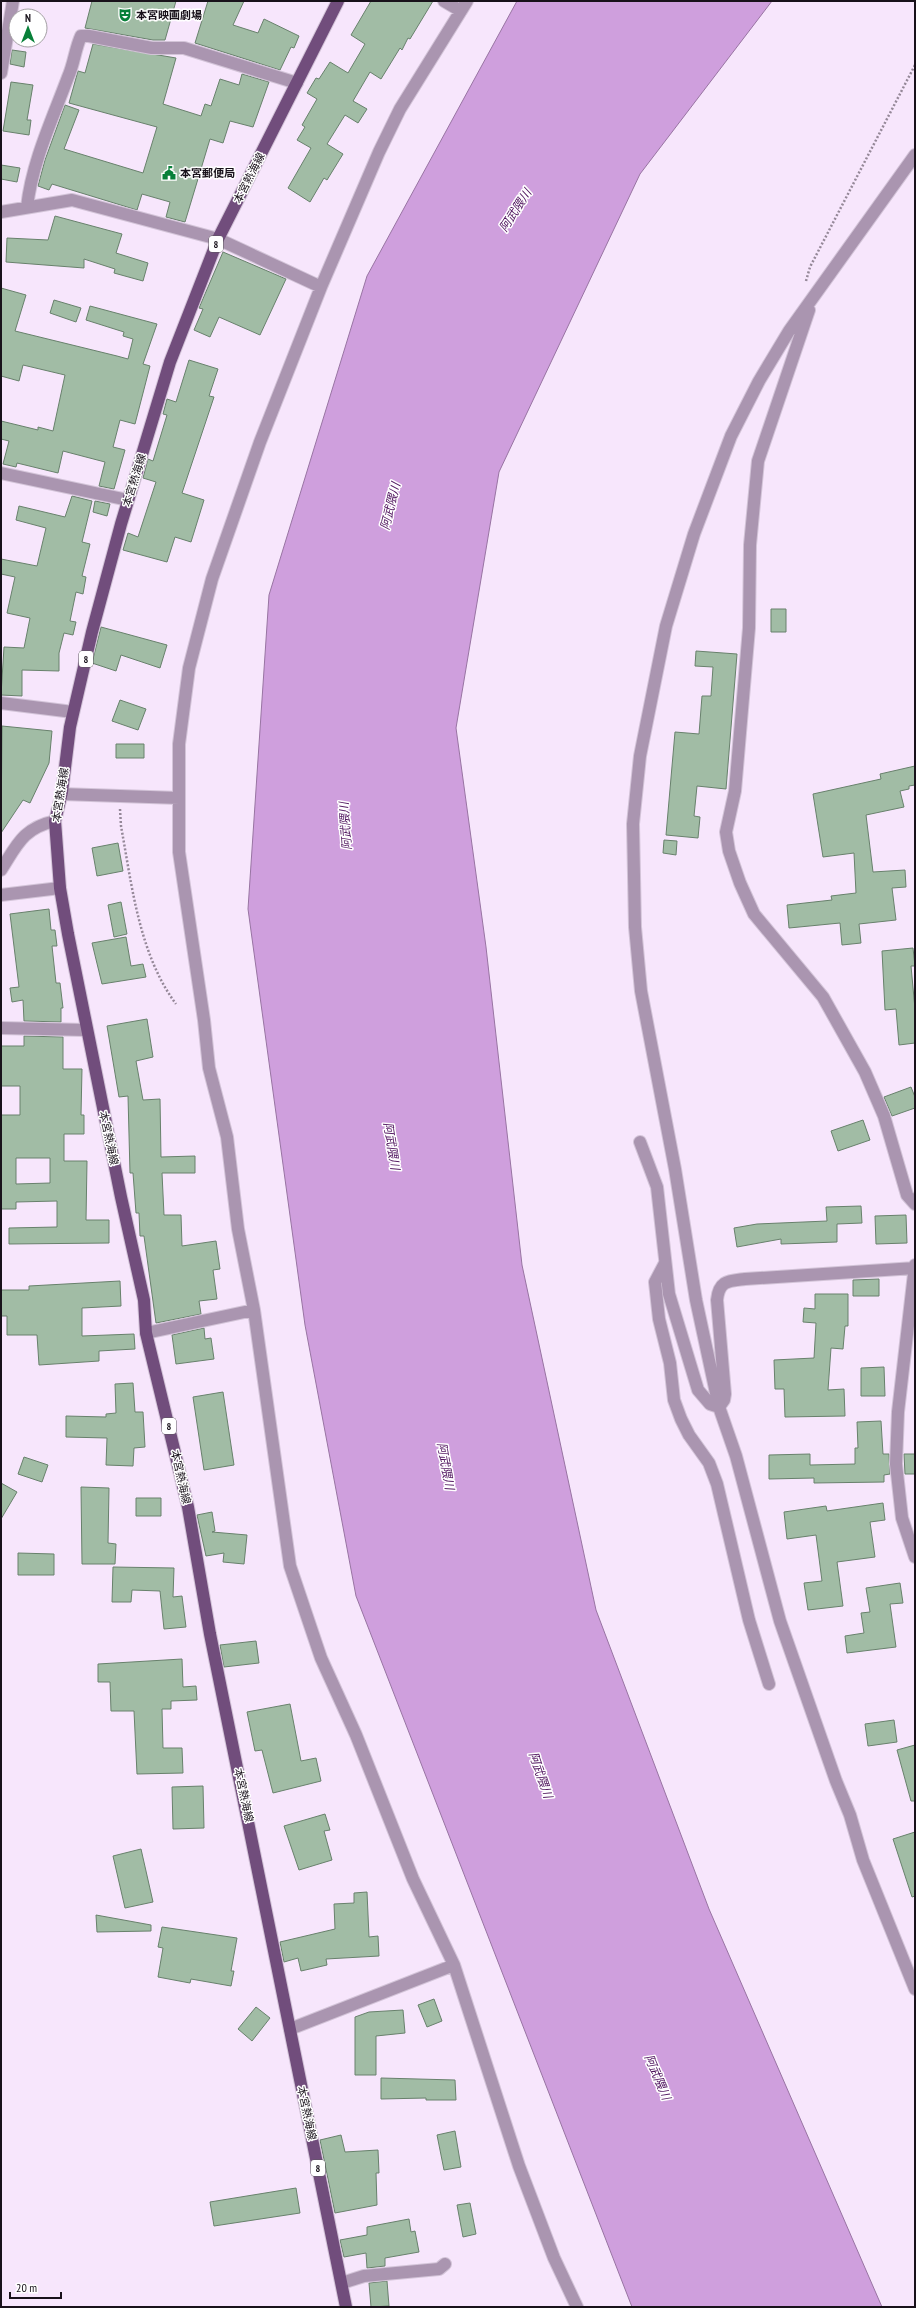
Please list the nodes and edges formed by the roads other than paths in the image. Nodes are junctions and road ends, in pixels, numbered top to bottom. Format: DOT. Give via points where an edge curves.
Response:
graph roads {
  1 [pos="13,1"];
  2 [pos="338,1"];
  3 [pos="444,1"];
  4 [pos="464,6"];
  5 [pos="1,74"];
  6 [pos="297,83"];
  7 [pos="915,155"];
  8 [pos="27,207"];
  9 [pos="1,212"];
  10 [pos="218,239"];
  11 [pos="321,287"];
  12 [pos="812,300"];
  13 [pos="1,473"];
  14 [pos="128,500"];
  15 [pos="1,703"];
  16 [pos="73,712"];
  17 [pos="61,794"];
  18 [pos="179,798"];
  19 [pos="55,821"];
  20 [pos="1,870"];
  21 [pos="60,888"];
  22 [pos="1,895"];
  23 [pos="1,1028"];
  24 [pos="86,1030"];
  25 [pos="640,1142"];
  26 [pos="915,1204"];
  27 [pos="665,1263"];
  28 [pos="915,1267"];
  29 [pos="254,1310"];
  30 [pos="146,1333"];
  31 [pos="719,1407"];
  32 [pos="915,1557"];
  33 [pos="768,1684"];
  34 [pos="454,1965"];
  35 [pos="915,1989"];
  36 [pos="290,2030"];
  37 [pos="445,2264"];
  38 [pos="342,2283"];
  39 [pos="346,2307"];
  40 [pos="577,2307"];
  1 -- 5 [label="street"];
  2 -- 6 [label="main road, 本宮熱海線 / 8"];
  3 -- 4 [label="street"];
  4 -- 11 [label="street" via="400,109"];
  6 -- 8 [label="street" via="184,48 152,48 81,36 35,166"];
  6 -- 10 [label="main road, 本宮熱海線 / 8"];
  7 -- 12 [label="street"];
  8 -- 9 [label="street"];
  8 -- 10 [label="street" via="72,200"];
  10 -- 11 [label="street"];
  10 -- 14 [label="main road, 本宮熱海線 / 8" via="170,362"];
  11 -- 18 [label="street" via="260,442 212,579 189,668 179,744"];
  12 -- 26 [label="street" via="758,461 750,545 749,628 735,783 726,832 729,851 754,914 822,996 865,1072 884,1116 907,1194"];
  12 -- 31 [label="street" via="789,331 759,381 731,436 694,534 666,626 640,756 633,824 635,927 641,992 675,1169 696,1300"];
  13 -- 14 [label="street"];
  14 -- 16 [label="main road, 本宮熱海線 / 8"];
  15 -- 16 [label="street"];
  16 -- 17 [label="main road, 本宮熱海線 / 8"];
  17 -- 18 [label="street"];
  17 -- 19 [label="main road, 本宮熱海線 / 8"];
  18 -- 29 [label="street" via="179,852 209,1068 227,1137 238,1229"];
  19 -- 20 [label="street" via="43,824 21,837"];
  19 -- 21 [label="main road, 本宮熱海線 / 8"];
  21 -- 22 [label="street"];
  21 -- 24 [label="main road, 本宮熱海線 / 8"];
  23 -- 24 [label="street"];
  24 -- 30 [label="main road, 本宮熱海線 / 8" via="144,1300"];
  25 -- 27 [label="street" via="657,1187"];
  27 -- 31 [label="street" via="669,1294 698,1390 710,1404"];
  27 -- 33 [label="street" via="655,1282 658,1319 670,1363 674,1400 683,1424 709,1463 717,1484"];
  28 -- 31 [label="street" via="724,1283 718,1290 717,1300 724,1382 724,1400"];
  28 -- 32 [label="street" via="898,1412 896,1464 902,1518"];
  29 -- 30 [label="street"];
  29 -- 34 [label="street" via="290,1566 321,1658 356,1735 413,1879"];
  30 -- 36 [label="main road, 本宮熱海線 / 8" via="188,1507 210,1634"];
  31 -- 35 [label="street" via="736,1456 780,1621 850,1816 863,1860"];
  34 -- 36 [label="street"];
  34 -- 40 [label="street" via="519,2166 554,2258"];
  36 -- 38 [label="main road, 本宮熱海線 / 8"];
  37 -- 38 [label="street" via="439,2269 364,2276"];
  38 -- 39 [label="main road, 本宮熱海線 / 8"];
}
